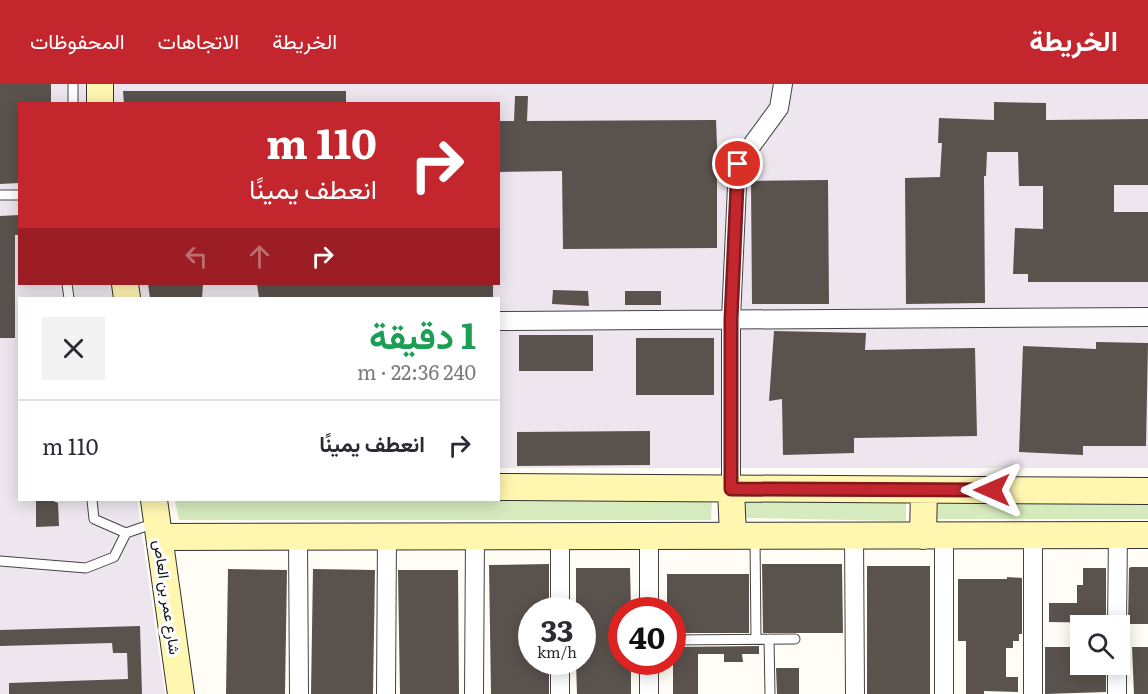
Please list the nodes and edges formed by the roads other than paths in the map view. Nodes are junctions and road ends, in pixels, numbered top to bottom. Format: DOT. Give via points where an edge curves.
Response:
graph roads {
  1 [pos="72,84"];
  2 [pos="100,84"];
  3 [pos="783,84"];
  4 [pos="73,102"];
  5 [pos="100,102"];
  6 [pos="0,195"];
  7 [pos="18,195"];
  8 [pos="1148,317"];
  9 [pos="731,319"];
  10 [pos="500,321"];
  11 [pos="500,487"];
  12 [pos="731,489"];
  13 [pos="924,490"];
  14 [pos="1148,491"];
  15 [pos="92,501"];
  16 [pos="157,520"];
  17 [pos="126,532"];
  18 [pos="1033,535"];
  19 [pos="1118,535"];
  20 [pos="1148,535"];
  21 [pos="560,536"];
  22 [pos="649,536"];
  23 [pos="744,536"];
  24 [pos="854,536"];
  25 [pos="933,536"];
  26 [pos="298,537"];
  27 [pos="387,537"];
  28 [pos="475,537"];
  29 [pos="0,561"];
  30 [pos="560,597"];
  31 [pos="649,597"];
  32 [pos="1117,615"];
  33 [pos="756,639"];
  34 [pos="769,639"];
  35 [pos="795,639"];
  36 [pos="686,640"];
  37 [pos="560,675"];
  38 [pos="649,675"];
  39 [pos="1117,675"];
  40 [pos="181,694"];
  41 [pos="298,694"];
  42 [pos="386,694"];
  43 [pos="474,694"];
  44 [pos="560,694"];
  45 [pos="649,694"];
  46 [pos="770,694"];
  47 [pos="855,694"];
  48 [pos="944,694"];
  49 [pos="1033,694"];
  50 [pos="1117,694"];
  1 -- 4 [label="lane"];
  2 -- 5 [label="street"];
  3 -- 9 [label="street" via="778,108 738,164"];
  6 -- 7 [label="lane"];
  8 -- 9 [label="street"];
  9 -- 10 [label="street"];
  9 -- 12 [label="street"];
  11 -- 12 [label="street"];
  12 -- 13 [label="street"];
  12 -- 23 [label="street"];
  13 -- 14 [label="street"];
  13 -- 25 [label="street"];
  15 -- 17 [label="lane" via="94,519"];
  16 -- 17 [label="lane"];
  16 -- 26 [label="street"];
  16 -- 40 [label="street, شارع عمر بن العاص"];
  17 -- 29 [label="lane" via="114,557 86,568"];
  18 -- 19 [label="street"];
  18 -- 25 [label="street"];
  18 -- 49 [label="street"];
  19 -- 20 [label="street"];
  19 -- 32 [label="street"];
  21 -- 22 [label="street"];
  21 -- 28 [label="street"];
  21 -- 30 [label="street"];
  22 -- 23 [label="street"];
  22 -- 31 [label="street"];
  23 -- 24 [label="street"];
  23 -- 33 [label="lane"];
  24 -- 25 [label="street"];
  24 -- 47 [label="street"];
  25 -- 48 [label="street"];
  26 -- 27 [label="street"];
  26 -- 41 [label="street"];
  27 -- 28 [label="street"];
  27 -- 42 [label="street"];
  28 -- 43 [label="street"];
  33 -- 34 [label="lane"];
  33 -- 36 [label="lane"];
  34 -- 35 [label="lane"];
  34 -- 46 [label="lane"];
  37 -- 44 [label="street"];
  38 -- 45 [label="street"];
  39 -- 50 [label="street"];
}
